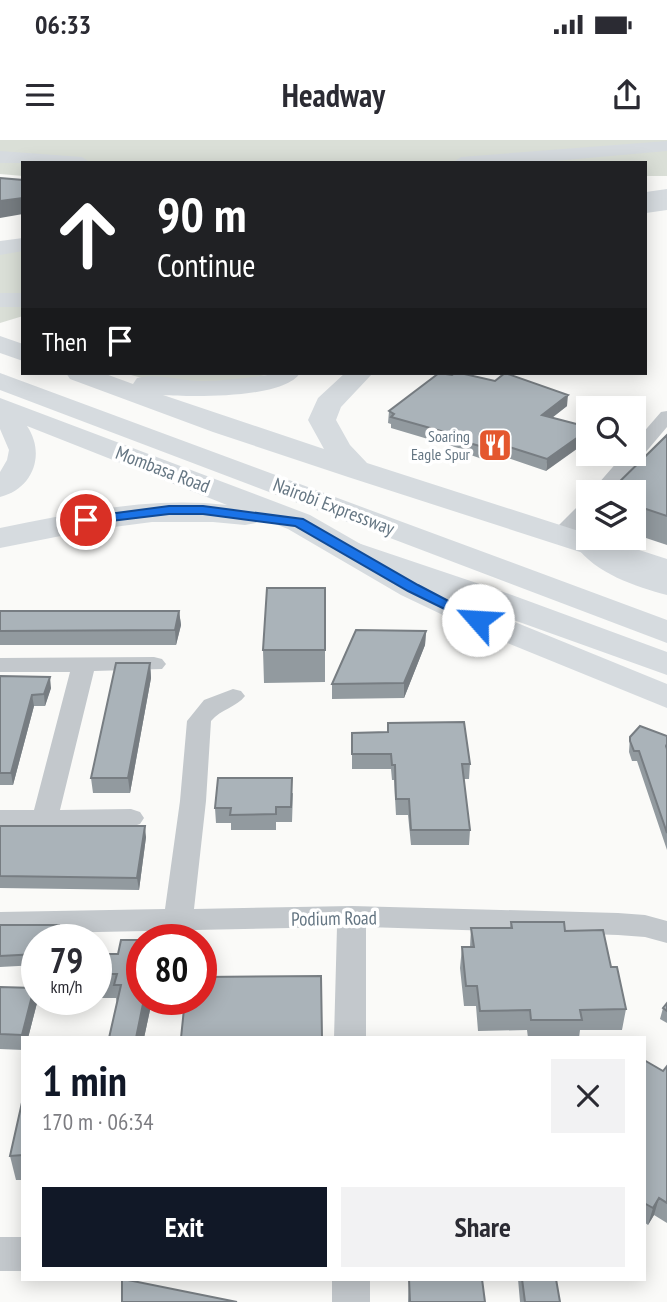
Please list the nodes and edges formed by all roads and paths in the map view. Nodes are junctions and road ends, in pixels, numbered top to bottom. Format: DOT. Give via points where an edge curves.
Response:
graph roads {
  1 [pos="667,146"];
  2 [pos="0,157"];
  3 [pos="55,161"];
  4 [pos="485,161"];
  5 [pos="0,163"];
  6 [pos="667,163"];
  7 [pos="21,164"];
  8 [pos="647,165"];
  9 [pos="667,188"];
  10 [pos="647,190"];
  11 [pos="667,195"];
  12 [pos="647,198"];
  13 [pos="667,204"];
  14 [pos="647,207"];
  15 [pos="21,230"];
  16 [pos="0,233"];
  17 [pos="21,244"];
  18 [pos="0,248"];
  19 [pos="0,300"];
  20 [pos="21,300"];
  21 [pos="21,326"];
  22 [pos="0,333"];
  23 [pos="21,342"];
  24 [pos="0,347"];
  25 [pos="21,352"];
  26 [pos="0,367"];
  27 [pos="85,375"];
  28 [pos="92,375"];
  29 [pos="281,375"];
  30 [pos="358,375"];
  31 [pos="0,381"];
  32 [pos="0,406"];
  33 [pos="0,412"];
  34 [pos="667,416"];
  35 [pos="358,471"];
  36 [pos="611,480"];
  37 [pos="0,488"];
  38 [pos="576,519"];
  39 [pos="299,522"];
  40 [pos="559,536"];
  41 [pos="0,538"];
  42 [pos="576,541"];
  43 [pos="346,549"];
  44 [pos="598,550"];
  45 [pos="604,550"];
  46 [pos="510,565"];
  47 [pos="667,570"];
  48 [pos="667,585"];
  49 [pos="667,615"];
  50 [pos="667,632"];
  51 [pos="0,664"];
  52 [pos="84,664"];
  53 [pos="154,664"];
  54 [pos="667,664"];
  55 [pos="233,696"];
  56 [pos="667,697"];
  57 [pos="45,817"];
  58 [pos="131,818"];
  59 [pos="0,819"];
  60 [pos="352,916"];
  61 [pos="178,921"];
  62 [pos="0,922"];
  63 [pos="667,932"];
  64 [pos="350,1036"];
  65 [pos="0,1254"];
  66 [pos="21,1254"];
  67 [pos="351,1281"];
  68 [pos="351,1302"];
  1 -- 4 [label="main road"];
  2 -- 3 [label="main road"];
  5 -- 7 [label="main road"];
  6 -- 8 [label="main road"];
  9 -- 10 [label="main road"];
  11 -- 12 [label="main road"];
  13 -- 14 [label="main road"];
  15 -- 16 [label="main road"];
  17 -- 18 [label="main road"];
  19 -- 20 [label="main road"];
  21 -- 22 [label="main road"];
  23 -- 24 [label="main road"];
  24 -- 25 [label="main road"];
  26 -- 46 [label="main road, Nairobi Expressway"];
  27 -- 35 [label="main road"];
  28 -- 29 [label="main road" via="205,388 257,383"];
  30 -- 35 [label="main road" via="328,404 322,420 326,432"];
  31 -- 46 [label="main road, Nairobi Expressway"];
  32 -- 39 [label="main road, Mombasa Road"];
  33 -- 37 [label="main road" via="23,439 24,459"];
  34 -- 36 [label="street"];
  35 -- 40 [label="main road"];
  38 -- 40 [label="street"];
  39 -- 41 [label="main road" via="169,510"];
  39 -- 43 [label="main road, Mombasa Road"];
  40 -- 42 [label="main road"];
  43 -- 54 [label="main road"];
  43 -- 56 [label="main road, Mombasa Road" via="478,620"];
  44 -- 48 [label="main road" via="625,569"];
  45 -- 47 [label="main road"];
  46 -- 49 [label="main road, Nairobi Expressway"];
  46 -- 50 [label="main road, Nairobi Expressway"];
  51 -- 52 [label="street"];
  52 -- 53 [label="street"];
  52 -- 57 [label="street"];
  55 -- 61 [label="street" via="216,702 199,721"];
  57 -- 58 [label="street"];
  57 -- 59 [label="street"];
  60 -- 61 [label="street, Podium Road"];
  60 -- 63 [label="street, Podium Road" via="645,926"];
  60 -- 64 [label="street"];
  61 -- 62 [label="street, Podium Road"];
  65 -- 66 [label="street"];
  67 -- 68 [label="street"];
}
